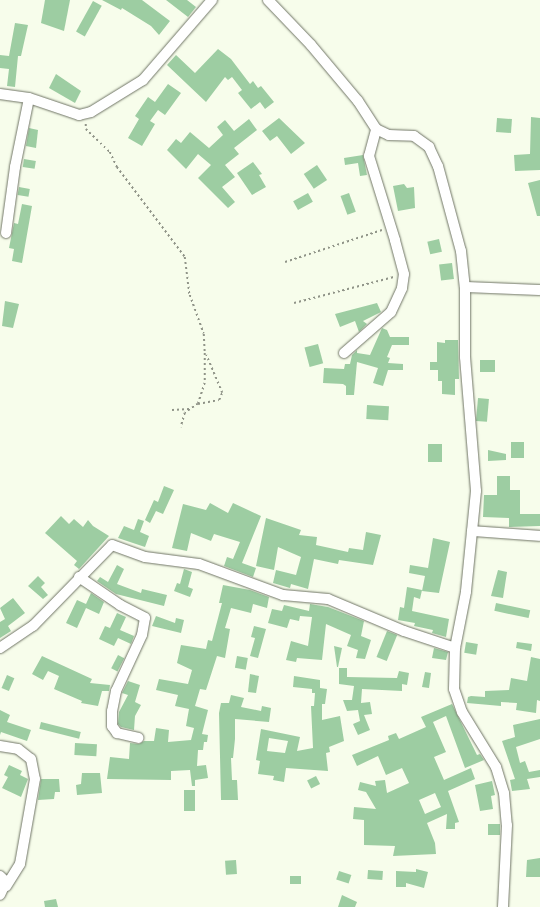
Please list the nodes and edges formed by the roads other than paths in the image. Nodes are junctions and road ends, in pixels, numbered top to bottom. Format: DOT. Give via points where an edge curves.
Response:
graph roads {
  1 [pos="212,0"];
  2 [pos="268,0"];
  3 [pos="0,94"];
  4 [pos="29,98"];
  5 [pos="376,129"];
  6 [pos="6,233"];
  7 [pos="465,287"];
  8 [pos="540,290"];
  9 [pos="344,353"];
  10 [pos="472,531"];
  11 [pos="540,536"];
  12 [pos="79,577"];
  13 [pos="0,648"];
  14 [pos="455,648"];
  15 [pos="138,738"];
  16 [pos="0,746"];
  17 [pos="0,876"];
  18 [pos="3,890"];
  19 [pos="503,907"];
  1 -- 4 [label="street" via="143,80 91,112 68,112"];
  2 -- 5 [label="street" via="311,45 358,101"];
  3 -- 4 [label="street"];
  4 -- 6 [label="street" via="15,167"];
  5 -- 7 [label="street" via="389,135 414,136 430,147 438,166 462,252"];
  5 -- 9 [label="street" via="369,156 404,274 402,288 391,312"];
  7 -- 8 [label="street"];
  7 -- 10 [label="street" via="465,357 476,491"];
  10 -- 11 [label="street"];
  10 -- 14 [label="street" via="466,592"];
  12 -- 13 [label="street" via="33,626"];
  12 -- 14 [label="street" via="112,545 118,546 145,557 198,564 283,595 328,600 404,632"];
  12 -- 15 [label="street" via="120,605 146,618 142,635 116,691 112,711 112,726 117,733"];
  14 -- 19 [label="street" via="454,689 462,712 496,767 504,793 507,825"];
  16 -- 18 [label="street" via="18,749 31,760 35,780 20,864"];
  17 -- 18 [label="street" via="6,879"];
}
